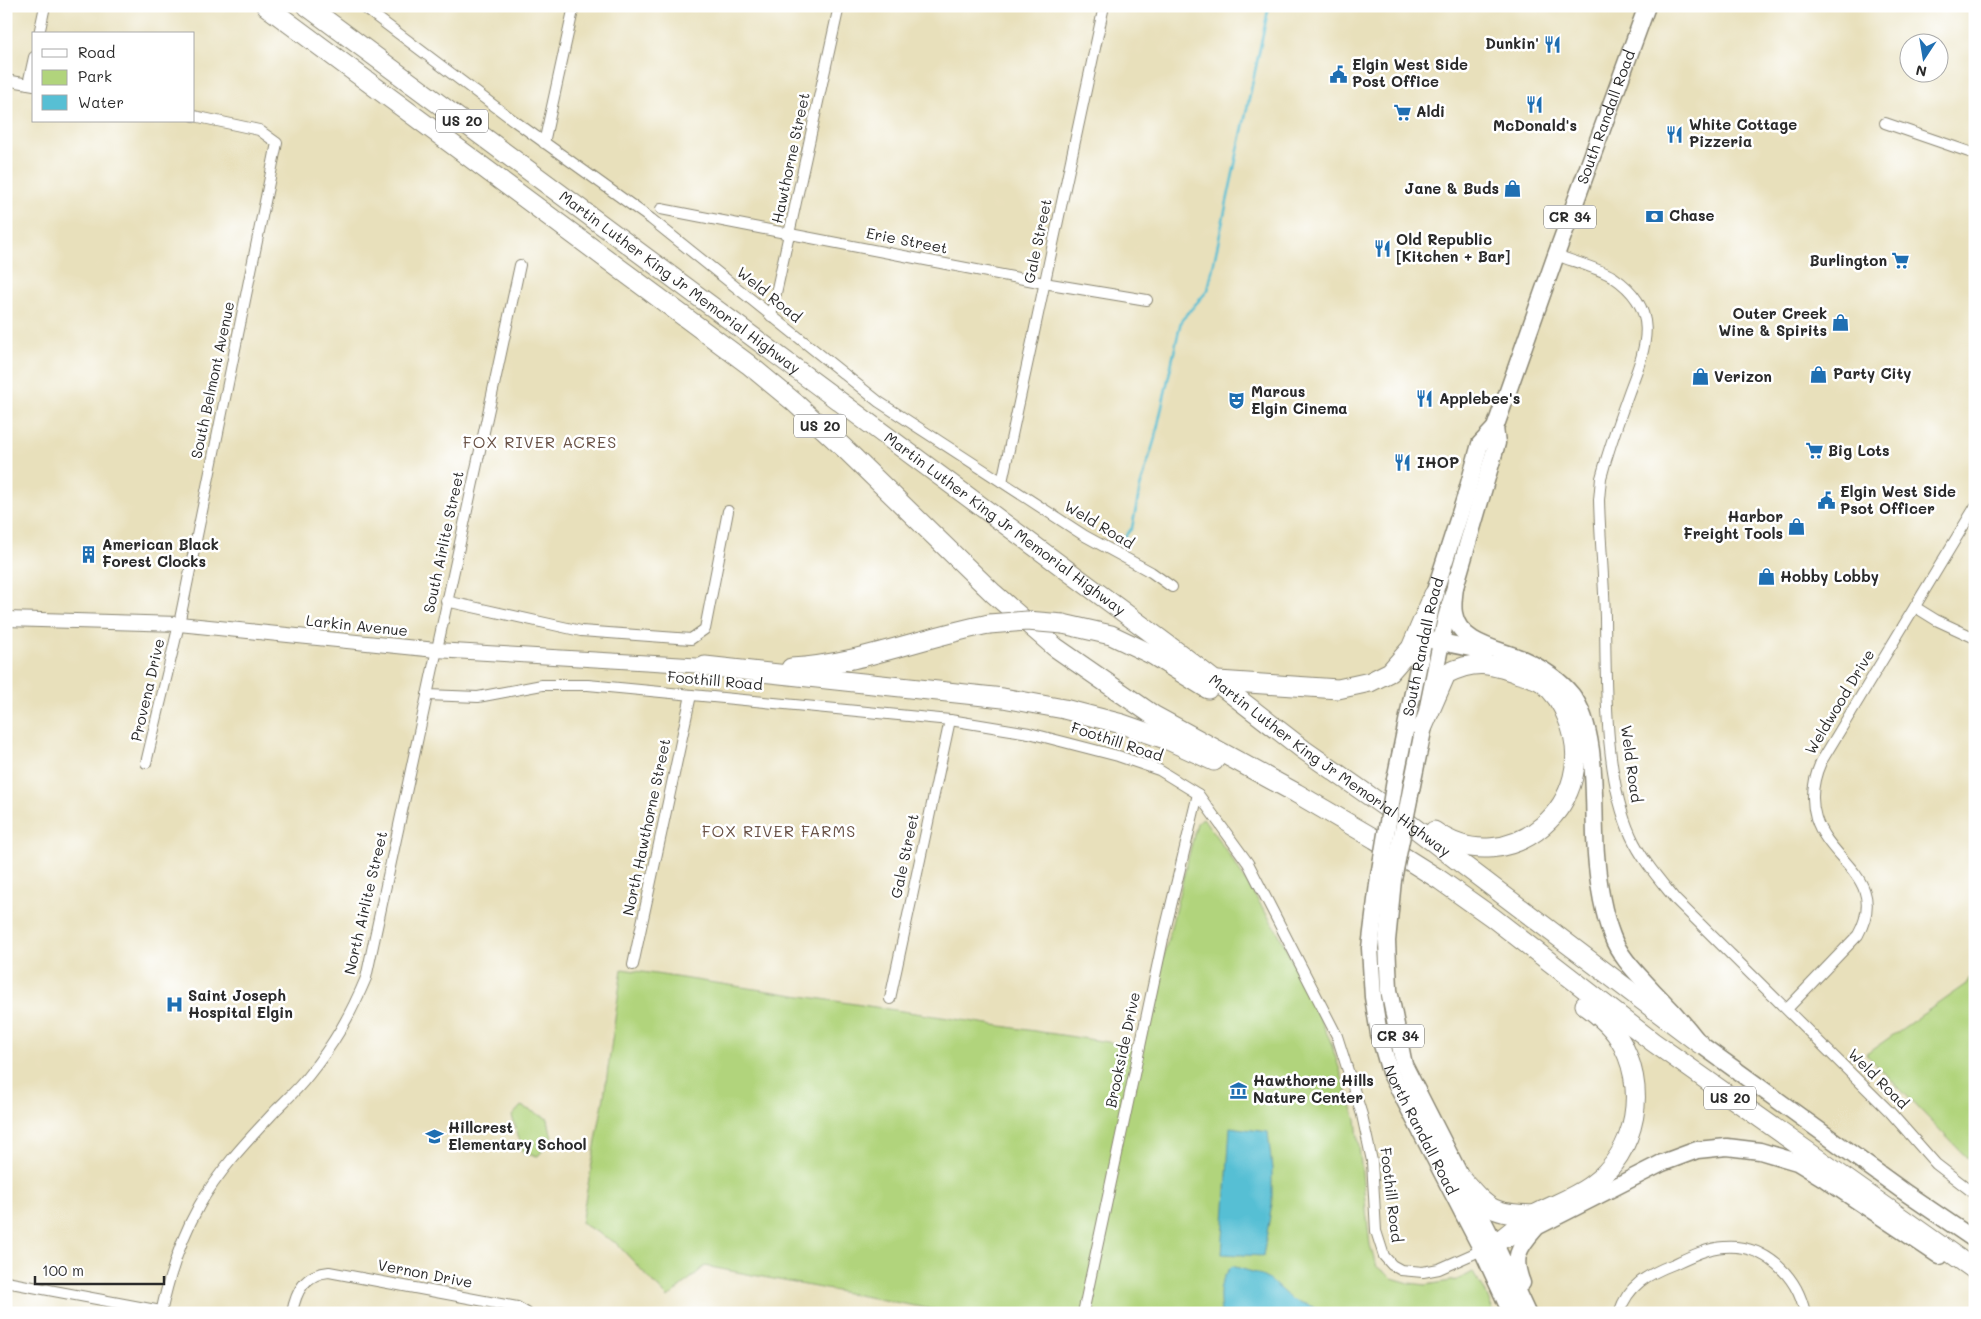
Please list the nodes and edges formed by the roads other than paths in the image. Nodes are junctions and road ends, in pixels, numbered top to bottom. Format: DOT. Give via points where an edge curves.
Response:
graph roads {
  1 [pos="45,6"];
  2 [pos="266,6"];
  3 [pos="307,6"];
  4 [pos="362,6"];
  5 [pos="574,6"];
  6 [pos="839,6"];
  7 [pos="1104,6"];
  8 [pos="1647,6"];
  9 [pos="39,32"];
  10 [pos="6,80"];
  11 [pos="31,84"];
  12 [pos="195,116"];
  13 [pos="1886,123"];
  14 [pos="544,143"];
  15 [pos="1975,154"];
  16 [pos="661,209"];
  17 [pos="790,234"];
  18 [pos="1556,255"];
  19 [pos="520,265"];
  20 [pos="1044,282"];
  21 [pos="1147,300"];
  22 [pos="771,316"];
  23 [pos="1495,428"];
  24 [pos="1002,482"];
  25 [pos="1975,507"];
  26 [pos="728,511"];
  27 [pos="1456,579"];
  28 [pos="1172,587"];
  29 [pos="1434,594"];
  30 [pos="446,601"];
  31 [pos="1916,607"];
  32 [pos="6,619"];
  33 [pos="179,624"];
  34 [pos="1424,638"];
  35 [pos="1975,638"];
  36 [pos="1442,642"];
  37 [pos="436,650"];
  38 [pos="1184,657"];
  39 [pos="1519,658"];
  40 [pos="705,666"];
  41 [pos="1218,681"];
  42 [pos="427,695"];
  43 [pos="691,695"];
  44 [pos="950,720"];
  45 [pos="1422,730"];
  46 [pos="1304,750"];
  47 [pos="146,763"];
  48 [pos="1198,794"];
  49 [pos="1375,839"];
  50 [pos="1386,878"];
  51 [pos="1492,917"];
  52 [pos="633,965"];
  53 [pos="890,999"];
  54 [pos="1786,1009"];
  55 [pos="1700,1044"];
  56 [pos="1462,1179"];
  57 [pos="1975,1194"];
  58 [pos="1536,1221"];
  59 [pos="1975,1240"];
  60 [pos="1489,1247"];
  61 [pos="1975,1271"];
  62 [pos="6,1282"];
  63 [pos="161,1312"];
  64 [pos="292,1313"];
  65 [pos="527,1313"];
  66 [pos="1083,1313"];
  67 [pos="1510,1313"];
  68 [pos="1527,1313"];
  69 [pos="1534,1313"];
  70 [pos="1619,1313"];
  71 [pos="1806,1313"];
  1 -- 9 [label="street"];
  2 -- 49 [label="highway, Martin Luther King Jr Memorial Highway / US 20" via="748,364 844,448 993,594 1055,648 1153,715"];
  3 -- 38 [label="highway, Martin Luther King Jr Memorial Highway / US 20"];
  4 -- 14 [label="street, Weld Road"];
  5 -- 14 [label="street"];
  6 -- 17 [label="street, Hawthorne Street"];
  7 -- 20 [label="street, Gale Street"];
  8 -- 18 [label="main road, South Randall Road / CR 34"];
  10 -- 11 [label="street"];
  12 -- 33 [label="street, South Belmont Avenue" via="259,130 277,143"];
  13 -- 15 [label="street"];
  14 -- 22 [label="street, Weld Road" via="651,219"];
  16 -- 17 [label="street, Erie Street"];
  17 -- 20 [label="street, Erie Street"];
  17 -- 22 [label="street, Hawthorne Street"];
  18 -- 23 [label="main road, South Randall Road / CR 34"];
  18 -- 54 [label="street, Weld Road" via="1602,272 1620,283 1639,305 1646,331 1644,353 1599,488 1608,706 1620,803 1637,847 1665,887"];
  19 -- 30 [label="street, South Airlite Street"];
  20 -- 21 [label="street, Erie Street"];
  20 -- 24 [label="street, Gale Street"];
  22 -- 24 [label="street, Weld Road" via="879,402"];
  23 -- 27 [label="main road, South Randall Road / CR 34" via="1497,443"];
  23 -- 29 [label="main road, South Randall Road / CR 34" via="1480,444"];
  24 -- 28 [label="street, Weld Road"];
  25 -- 31 [label="street, Weldwood Drive"];
  26 -- 30 [label="street" via="705,629 691,640 582,631"];
  27 -- 36 [label="main road, South Randall Road / CR 34"];
  27 -- 39 [label="main road" via="1454,614 1461,628 1487,647"];
  29 -- 34 [label="main road, South Randall Road / CR 34"];
  29 -- 41 [label="highway" via="1411,648 1390,672 1370,682 1338,689"];
  30 -- 37 [label="street, South Airlite Street"];
  31 -- 35 [label="street"];
  31 -- 54 [label="street, Weldwood Drive" via="1821,762 1813,788 1820,828 1865,888 1864,924 1858,935"];
  32 -- 33 [label="main road, Larkin Avenue"];
  33 -- 37 [label="main road, Larkin Avenue"];
  33 -- 47 [label="street, Provena Drive"];
  34 -- 36 [label="main road"];
  34 -- 50 [label="main road, South Randall Road / CR 34, bridge" via="1395,780"];
  36 -- 39 [label="main road"];
  36 -- 45 [label="main road, South Randall Road / CR 34"];
  37 -- 40 [label="main road, Larkin Avenue"];
  37 -- 42 [label="street, North Airlite Street"];
  38 -- 41 [label="highway"];
  38 -- 46 [label="highway, Martin Luther King Jr Memorial Highway / US 20"];
  39 -- 55 [label="main road" via="1553,677 1572,695 1583,716 1591,744 1601,900 1612,937 1630,965"];
  40 -- 46 [label="highway, bridge" via="774,669 814,666 847,661 956,630 989,624 1063,624 1111,635 1152,655"];
  40 -- 49 [label="highway" via="1003,698 1064,709 1168,740"];
  41 -- 45 [label="highway" via="1437,833 1466,846 1502,846 1527,838 1551,821 1564,802 1574,776 1577,754 1572,727 1561,703 1542,682 1490,665 1465,665 1446,674"];
  42 -- 43 [label="street, Foothill Road" via="478,697 542,684"];
  42 -- 63 [label="street, North Airlite Street" via="366,978 337,1038 308,1077 230,1162 200,1205 173,1265"];
  43 -- 44 [label="street, Foothill Road"];
  43 -- 52 [label="street, North Hawthorne Street"];
  44 -- 48 [label="street, Foothill Road" via="1029,733 1118,756 1159,770"];
  44 -- 53 [label="street, Gale Street"];
  45 -- 50 [label="main road, South Randall Road / CR 34, bridge" via="1412,785"];
  46 -- 55 [label="highway, Martin Luther King Jr Memorial Highway / US 20" via="1408,823"];
  48 -- 60 [label="street, Foothill Road" via="1248,863 1337,1036 1362,1115 1372,1161 1376,1231 1384,1256 1400,1270 1423,1272 1439,1269"];
  48 -- 66 [label="street, Brookside Drive" via="1162,939"];
  49 -- 51 [label="highway, Martin Luther King Jr Memorial Highway / US 20"];
  50 -- 56 [label="main road, North Randall Road / CR 34" via="1389,990 1404,1065"];
  50 -- 60 [label="main road, North Randall Road / CR 34" via="1370,948 1379,1034 1390,1072"];
  51 -- 58 [label="highway" via="1512,943 1602,1018 1630,1059 1635,1081 1636,1106 1624,1148 1590,1186"];
  51 -- 61 [label="highway, US 20" via="1653,1042"];
  54 -- 57 [label="street, Weld Road" via="1890,1112 1936,1164"];
  55 -- 59 [label="main road, US 20"];
  56 -- 58 [label="highway" via="1480,1201 1493,1210"];
  56 -- 60 [label="main road, North Randall Road / CR 34"];
  58 -- 60 [label="highway"];
  58 -- 61 [label="main road" via="1662,1163 1697,1150 1727,1147 1760,1151 1797,1162 1826,1178 1938,1255"];
  58 -- 69 [label="main road" via="1518,1252 1516,1264"];
  60 -- 67 [label="main road, North Randall Road / CR 34"];
  60 -- 68 [label="main road, North Randall Road / CR 34"];
  62 -- 63 [label="street"];
  64 -- 65 [label="street, Vernon Drive" via="305,1281 316,1274 329,1272 517,1307"];
  70 -- 71 [label="street" via="1631,1290 1647,1276 1701,1252 1724,1247 1754,1251 1779,1265 1794,1282"];
}
